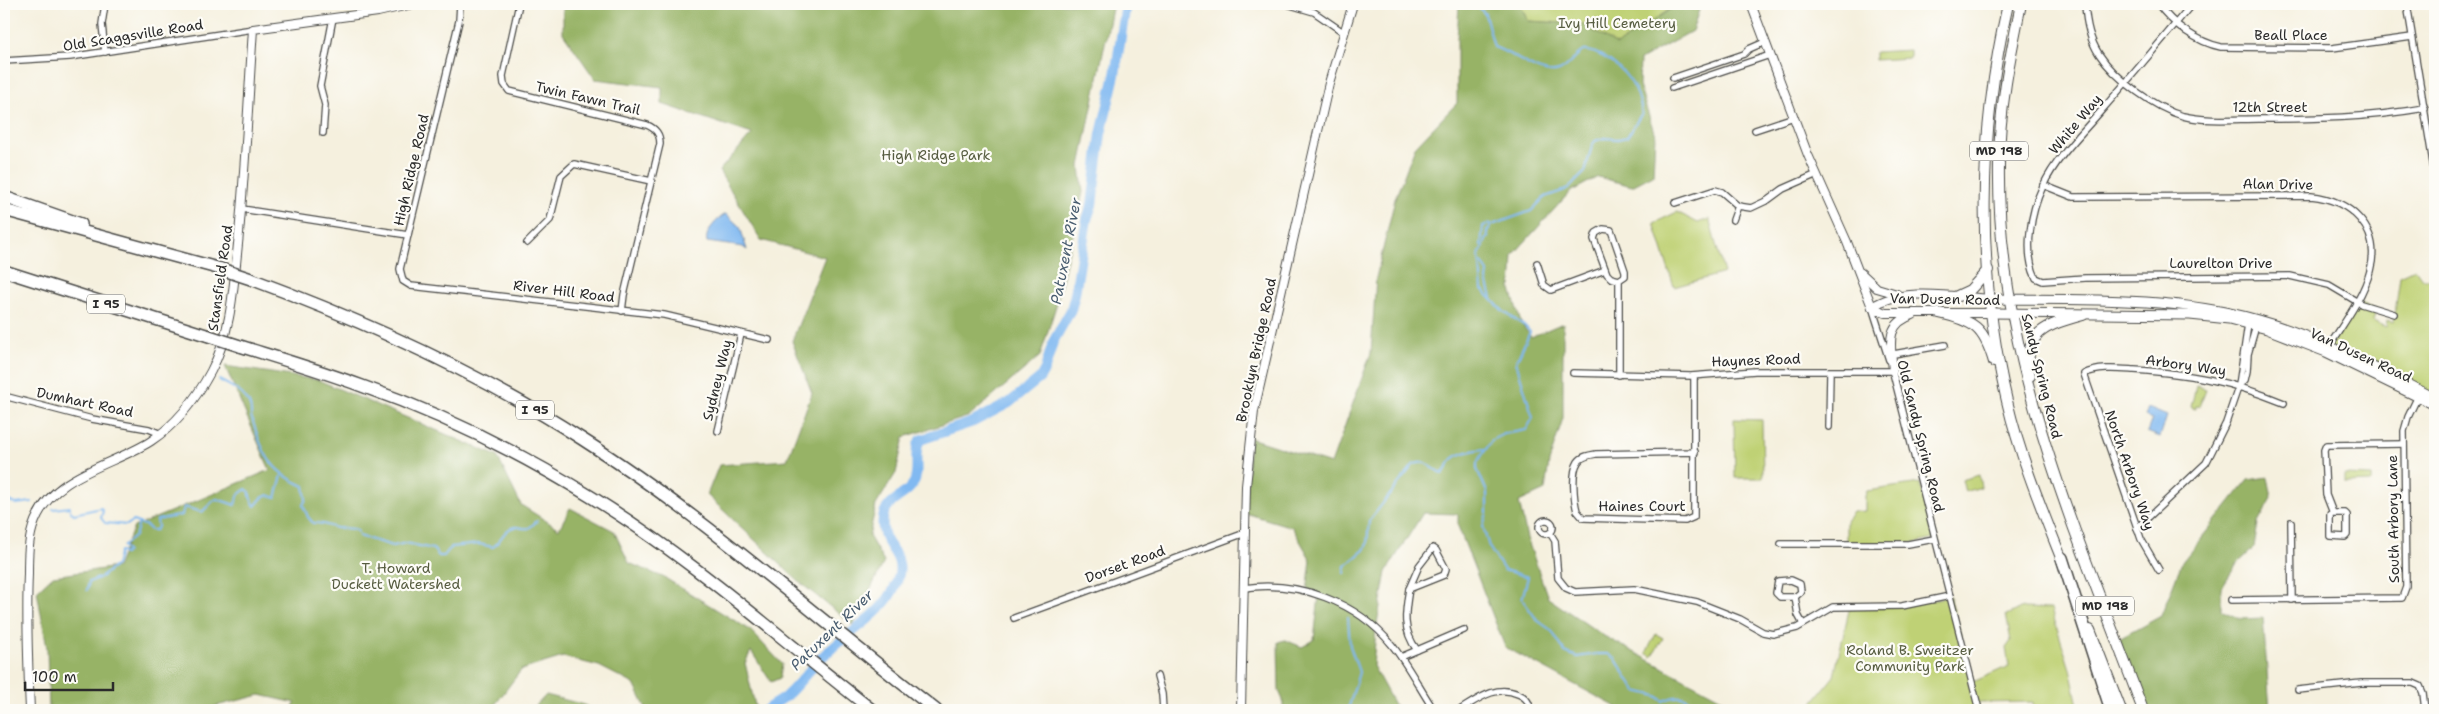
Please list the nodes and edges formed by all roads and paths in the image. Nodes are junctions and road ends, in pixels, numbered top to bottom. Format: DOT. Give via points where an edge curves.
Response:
graph roads {
  1 [pos="105,4"];
  2 [pos="413,4"];
  3 [pos="460,4"];
  4 [pos="519,4"];
  5 [pos="1287,4"];
  6 [pos="1353,4"];
  7 [pos="1752,4"];
  8 [pos="2008,4"];
  9 [pos="2021,4"];
  10 [pos="2085,4"];
  11 [pos="2158,4"];
  12 [pos="2192,4"];
  13 [pos="2407,4"];
  14 [pos="333,18"];
  15 [pos="2177,22"];
  16 [pos="253,29"];
  17 [pos="1343,32"];
  18 [pos="2412,37"];
  19 [pos="1765,42"];
  20 [pos="105,52"];
  21 [pos="1770,55"];
  22 [pos="4,61"];
  23 [pos="1673,78"];
  24 [pos="2126,81"];
  25 [pos="1672,88"];
  26 [pos="2425,108"];
  27 [pos="1794,117"];
  28 [pos="1754,130"];
  29 [pos="323,133"];
  30 [pos="1817,174"];
  31 [pos="2435,175"];
  32 [pos="651,181"];
  33 [pos="2043,185"];
  34 [pos="4,197"];
  35 [pos="1675,203"];
  36 [pos="1738,206"];
  37 [pos="242,209"];
  38 [pos="4,210"];
  39 [pos="1733,220"];
  40 [pos="408,235"];
  41 [pos="527,243"];
  42 [pos="149,249"];
  43 [pos="1537,263"];
  44 [pos="1858,268"];
  45 [pos="1605,270"];
  46 [pos="1988,270"];
  47 [pos="4,271"];
  48 [pos="4,277"];
  49 [pos="1619,280"];
  50 [pos="2039,281"];
  51 [pos="1907,295"];
  52 [pos="1955,297"];
  53 [pos="1991,299"];
  54 [pos="2010,299"];
  55 [pos="96,301"];
  56 [pos="2356,301"];
  57 [pos="1872,307"];
  58 [pos="622,311"];
  59 [pos="1922,312"];
  60 [pos="1938,313"];
  61 [pos="1992,313"];
  62 [pos="2012,313"];
  63 [pos="2394,314"];
  64 [pos="2083,315"];
  65 [pos="2252,323"];
  66 [pos="741,334"];
  67 [pos="769,340"];
  68 [pos="1945,345"];
  69 [pos="2327,349"];
  70 [pos="1890,354"];
  71 [pos="1893,371"];
  72 [pos="1830,372"];
  73 [pos="1573,373"];
  74 [pos="1619,375"];
  75 [pos="1694,376"];
  76 [pos="2084,376"];
  77 [pos="2239,385"];
  78 [pos="2419,393"];
  79 [pos="4,396"];
  80 [pos="2435,398"];
  81 [pos="2284,403"];
  82 [pos="2435,405"];
  83 [pos="1829,427"];
  84 [pos="2015,430"];
  85 [pos="718,431"];
  86 [pos="161,434"];
  87 [pos="2404,444"];
  88 [pos="2046,448"];
  89 [pos="1695,452"];
  90 [pos="2333,513"];
  91 [pos="2292,522"];
  92 [pos="2137,528"];
  93 [pos="1245,533"];
  94 [pos="1550,533"];
  95 [pos="1934,539"];
  96 [pos="1781,544"];
  97 [pos="2062,558"];
  98 [pos="2159,570"];
  99 [pos="1244,588"];
  100 [pos="1410,589"];
  101 [pos="1950,596"];
  102 [pos="1796,597"];
  103 [pos="2231,600"];
  104 [pos="2292,600"];
  105 [pos="1014,618"];
  106 [pos="1803,624"];
  107 [pos="1464,630"];
  108 [pos="1417,650"];
  109 [pos="1400,658"];
  110 [pos="1157,676"];
  111 [pos="2298,690"];
  112 [pos="870,709"];
  113 [pos="30,710"];
  114 [pos="936,710"];
  115 [pos="1163,710"];
  116 [pos="1241,710"];
  117 [pos="1434,710"];
  118 [pos="1460,710"];
  119 [pos="1526,710"];
  120 [pos="1979,710"];
  121 [pos="2111,710"];
  122 [pos="2122,710"];
  123 [pos="2143,710"];
  124 [pos="2425,710"];
  1 -- 20 [label="street" via="102,24"];
  2 -- 14 [label="street, Old Scaggsville Road"];
  3 -- 40 [label="street, High Ridge Road" via="459,21"];
  4 -- 32 [label="street, Twin Fawn Trail" via="503,76 506,88 513,93 651,127 658,132 660,140"];
  5 -- 17 [label="street" via="1314,12"];
  6 -- 17 [label="street, Brooklyn Bridge Road"];
  7 -- 19 [label="street"];
  8 -- 46 [label="main road, MD 198" via="1994,75 1984,168"];
  9 -- 54 [label="main road, Sandy Spring Road / MD 198" via="2003,99 1999,164 2000,222"];
  10 -- 24 [label="street, 12th Street" via="2094,46 2107,65"];
  11 -- 15 [label="street, Beall Place"];
  12 -- 15 [label="street, White Way"];
  13 -- 18 [label="street"];
  14 -- 16 [label="street, Old Scaggsville Road"];
  14 -- 29 [label="street" via="320,86 325,105"];
  15 -- 18 [label="street, Beall Place" via="2200,40 2227,47 2332,48"];
  15 -- 24 [label="street, White Way"];
  16 -- 20 [label="street, Old Scaggsville Road"];
  16 -- 37 [label="street, Stansfield Road"];
  17 -- 93 [label="street, Brooklyn Bridge Road" via="1254,411 1248,456"];
  18 -- 26 [label="street"];
  19 -- 21 [label="street"];
  19 -- 23 [label="street" via="1744,54"];
  20 -- 22 [label="street, Old Scaggsville Road"];
  21 -- 25 [label="street"];
  21 -- 27 [label="street"];
  24 -- 26 [label="street, 12th Street" via="2157,105 2183,116 2204,119 2342,119"];
  24 -- 33 [label="street, White Way" via="2062,157"];
  26 -- 31 [label="street"];
  27 -- 28 [label="street"];
  27 -- 30 [label="street"];
  30 -- 36 [label="street" via="1783,189 1760,205 1751,208"];
  30 -- 44 [label="street, Old Sandy Spring Road"];
  32 -- 41 [label="street" via="574,164 562,176 550,220"];
  32 -- 58 [label="street, Twin Fawn Trail"];
  33 -- 50 [label="street, White Way" via="2033,215 2030,242 2034,274"];
  33 -- 56 [label="street, Alan Drive" via="2077,197 2303,195 2333,199 2358,216 2367,229 2370,242 2370,270"];
  34 -- 42 [label="highway"];
  35 -- 36 [label="street" via="1715,190"];
  36 -- 39 [label="street"];
  37 -- 40 [label="street, High Ridge Road"];
  37 -- 86 [label="street, Stansfield Road" via="231,304 220,352 193,402"];
  38 -- 42 [label="highway, I 95"];
  40 -- 58 [label="street, River Hill Road" via="400,269 403,281 411,286"];
  42 -- 114 [label="highway, I 95, bridge" via="251,279 380,330 522,403 658,491"];
  43 -- 45 [label="street" via="1546,289 1551,290"];
  44 -- 51 [label="street" via="1877,288"];
  44 -- 57 [label="street, Old Sandy Spring Road"];
  45 -- 49 [label="street" via="1611,278"];
  45 -- 49 [label="street" via="1594,236 1598,231 1608,229 1625,271 1625,276"];
  46 -- 52 [label="main road" via="1970,290"];
  46 -- 53 [label="main road, MD 198"];
  47 -- 55 [label="highway, I 95"];
  48 -- 55 [label="highway"];
  49 -- 74 [label="street"];
  50 -- 56 [label="street, Laurelton Drive" via="2290,276 2329,284"];
  51 -- 52 [label="street, Van Dusen Road"];
  51 -- 57 [label="street, Van Dusen Road" via="1886,298"];
  52 -- 53 [label="street, Van Dusen Road"];
  53 -- 54 [label="main road, Van Dusen Road"];
  53 -- 61 [label="main road, MD 198"];
  54 -- 62 [label="main road, Sandy Spring Road / MD 198"];
  54 -- 65 [label="main road, Van Dusen Road" via="2204,308"];
  55 -- 112 [label="highway, I 95, bridge" via="363,386 499,445 557,476 641,529"];
  56 -- 63 [label="street, Laurelton Drive"];
  56 -- 69 [label="street, Alan Drive"];
  57 -- 59 [label="street, Van Dusen Road" via="1885,313"];
  57 -- 70 [label="street, Old Sandy Spring Road"];
  58 -- 66 [label="street, River Hill Road" via="674,317"];
  59 -- 60 [label="street, Van Dusen Road"];
  59 -- 70 [label="street" via="1904,318 1896,325 1891,336"];
  60 -- 61 [label="street, Van Dusen Road"];
  60 -- 84 [label="main road" via="1967,320 1984,335"];
  61 -- 62 [label="main road, Van Dusen Road"];
  61 -- 84 [label="main road, MD 198" via="2002,378"];
  62 -- 64 [label="main road, Van Dusen Road"];
  62 -- 88 [label="main road, Sandy Spring Road / MD 198" via="2024,372"];
  64 -- 65 [label="main road, Van Dusen Road" via="2207,316"];
  64 -- 88 [label="main road" via="2046,327 2029,349 2029,370"];
  65 -- 69 [label="main road, Van Dusen Road"];
  65 -- 77 [label="street" via="2244,380"];
  66 -- 67 [label="street, River Hill Road"];
  66 -- 85 [label="street, Sydney Way"];
  68 -- 70 [label="street"];
  69 -- 78 [label="main road, Van Dusen Road"];
  70 -- 71 [label="street"];
  71 -- 72 [label="street, Haynes Road"];
  71 -- 95 [label="street, Old Sandy Spring Road"];
  72 -- 75 [label="street, Haynes Road" via="1755,371"];
  72 -- 83 [label="street"];
  73 -- 74 [label="street, Haynes Road"];
  74 -- 75 [label="street, Haynes Road"];
  75 -- 89 [label="street, Haines Court"];
  76 -- 77 [label="street, Arbory Way" via="2086,372 2132,370 2183,374"];
  76 -- 92 [label="street, North Arbory Way"];
  77 -- 81 [label="street, Arbory Way"];
  77 -- 92 [label="street" via="2226,423 2206,463"];
  78 -- 80 [label="main road, Van Dusen Road"];
  78 -- 82 [label="main road, Van Dusen Road"];
  78 -- 87 [label="street, South Arbory Lane" via="2406,424"];
  79 -- 86 [label="street, Dumhart Road" via="92,419 149,428"];
  84 -- 97 [label="main road, MD 198"];
  86 -- 113 [label="street, Stansfield Road" via="60,489 36,518 29,548 27,580"];
  87 -- 90 [label="street" via="2326,445 2326,495"];
  87 -- 104 [label="street, South Arbory Lane" via="2404,597 2390,600"];
  88 -- 123 [label="main road, Sandy Spring Road / MD 198"];
  89 -- 89 [label="street, Haines Court" via="1695,510 1694,517 1689,520 1599,520 1583,518 1577,512 1575,474 1582,458 1596,454"];
  90 -- 90 [label="street" via="2347,515 2347,535 2344,537 2330,536 2330,514"];
  91 -- 104 [label="street"];
  92 -- 98 [label="street, North Arbory Way"];
  93 -- 99 [label="street, Brooklyn Bridge Road"];
  93 -- 105 [label="street, Dorset Road"];
  94 -- 106 [label="street" via="1555,541 1558,578 1570,591 1644,590 1697,602 1768,633 1782,633"];
  95 -- 96 [label="street" via="1908,544"];
  95 -- 101 [label="street, Old Sandy Spring Road"];
  97 -- 121 [label="highway"];
  97 -- 122 [label="main road, MD 198"];
  99 -- 109 [label="street" via="1281,586 1319,594 1376,629"];
  99 -- 116 [label="street, Brooklyn Bridge Road"];
  100 -- 100 [label="street" via="1419,566 1433,548 1446,569 1444,574"];
  100 -- 108 [label="street" via="1405,628"];
  101 -- 106 [label="street" via="1902,606 1837,606"];
  101 -- 120 [label="street, Old Sandy Spring Road"];
  102 -- 102 [label="street" via="1801,592 1798,582 1778,581 1776,593 1780,597"];
  102 -- 106 [label="street" via="1798,615"];
  103 -- 104 [label="street, South Arbory Lane"];
  107 -- 108 [label="street"];
  108 -- 109 [label="street"];
  109 -- 117 [label="street"];
  110 -- 115 [label="street"];
  111 -- 124 [label="street" via="2360,683 2412,683 2420,686"];
  118 -- 119 [label="street" via="1485,694 1503,689 1525,698 1529,704"];
}
